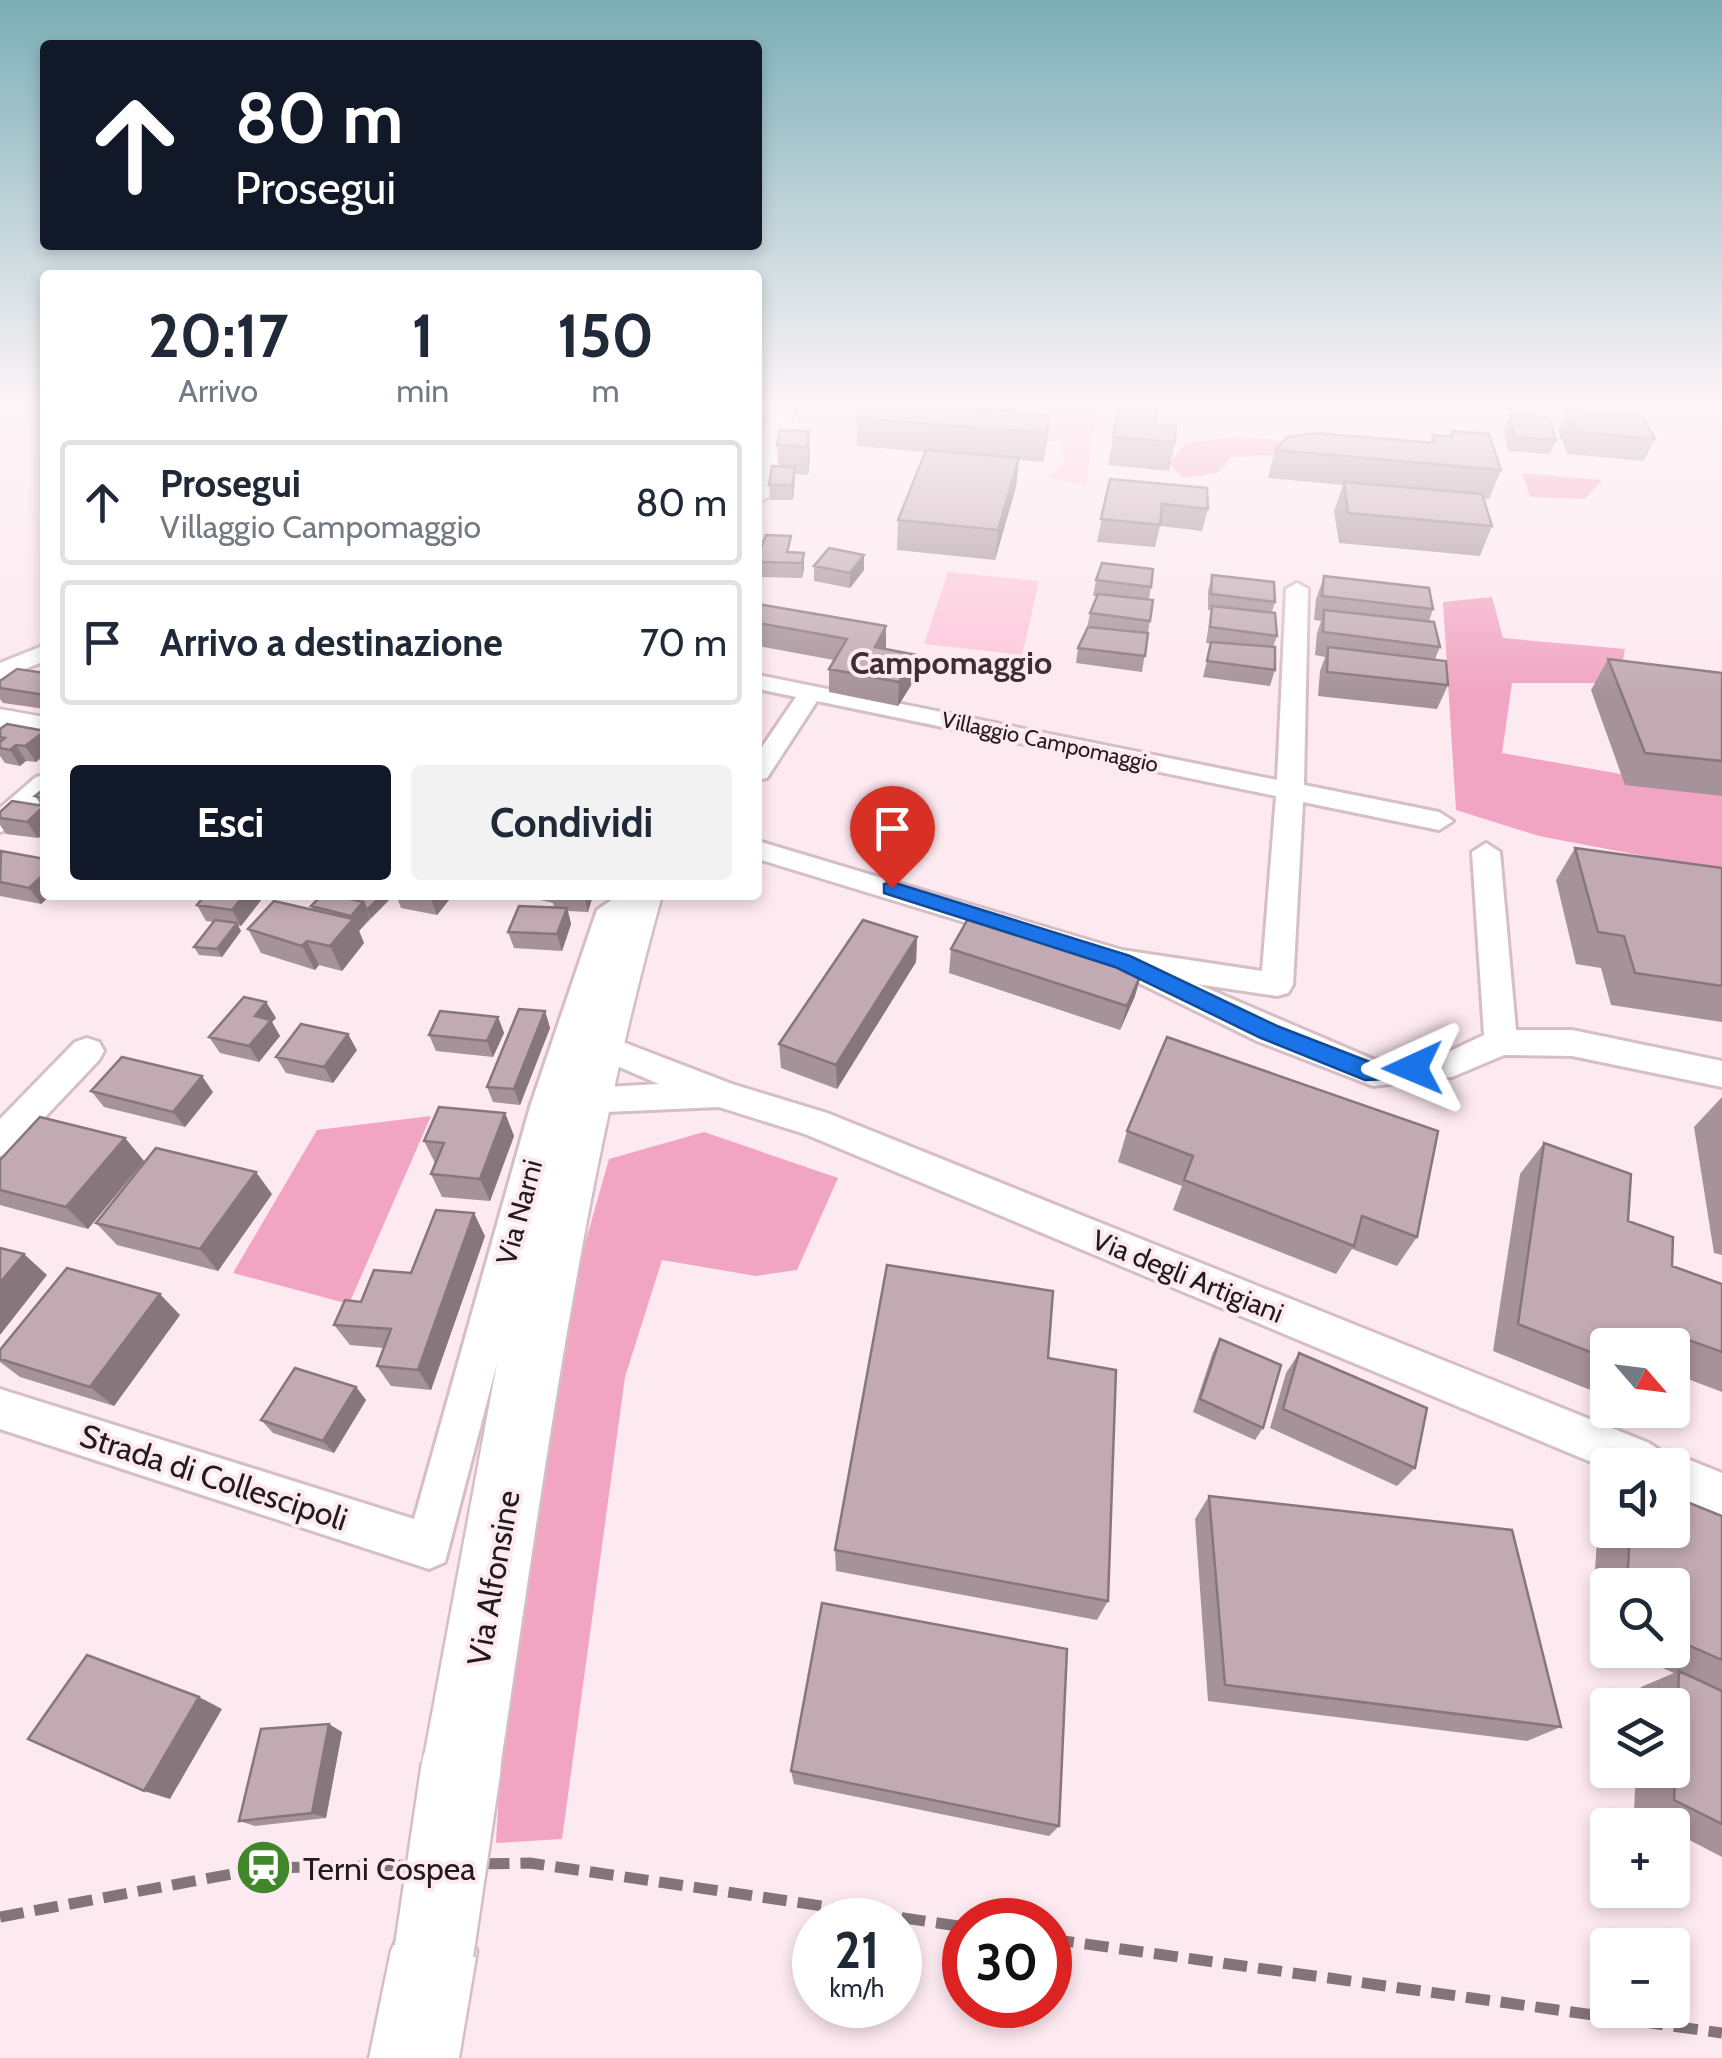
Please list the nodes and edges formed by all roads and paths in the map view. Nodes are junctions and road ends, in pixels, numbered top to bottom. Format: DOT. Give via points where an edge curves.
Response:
graph roads {
  1 [pos="1296,589"];
  2 [pos="40,654"];
  3 [pos="0,672"];
  4 [pos="762,683"];
  5 [pos="810,694"];
  6 [pos="0,718"];
  7 [pos="40,725"];
  8 [pos="762,766"];
  9 [pos="40,788"];
  10 [pos="1290,791"];
  11 [pos="1439,821"];
  12 [pos="0,822"];
  13 [pos="762,851"];
  14 [pos="1486,852"];
  15 [pos="632,900"];
  16 [pos="639,900"];
  17 [pos="1122,961"];
  18 [pos="1501,1042"];
  19 [pos="87,1052"];
  20 [pos="590,1072"];
  21 [pos="1722,1074"];
  22 [pos="724,1096"];
  23 [pos="0,1142"];
  24 [pos="0,1409"];
  25 [pos="1608,1448"];
  26 [pos="1690,1482"];
  27 [pos="1722,1495"];
  28 [pos="429,1546"];
  29 [pos="414,2058"];
  1 -- 10 [label="street"];
  2 -- 3 [label="street"];
  4 -- 5 [label="street, Villaggio Campomaggio"];
  5 -- 8 [label="street"];
  5 -- 10 [label="street, Villaggio Campomaggio"];
  6 -- 7 [label="street"];
  9 -- 12 [label="street"];
  10 -- 11 [label="street, Villaggio Campomaggio"];
  10 -- 17 [label="street" via="1277,985"];
  13 -- 17 [label="street"];
  14 -- 18 [label="street"];
  15 -- 28 [label="street, Via Narni" via="612,910 547,1107"];
  16 -- 20 [label="main road, Via Narni"];
  17 -- 18 [label="street" via="1269,1032 1374,1073 1452,1064"];
  18 -- 21 [label="street" via="1572,1043"];
  19 -- 23 [label="street"];
  20 -- 22 [label="street, Via degli Artigiani"];
  20 -- 22 [label="street, Via degli Artigiani"];
  20 -- 29 [label="main road, Via Alfonsine, bridge" via="536,1320"];
  22 -- 25 [label="street, Via degli Artigiani" via="815,1123"];
  24 -- 28 [label="street, Strada di Collescipoli"];
  26 -- 27 [label="street"];
}
